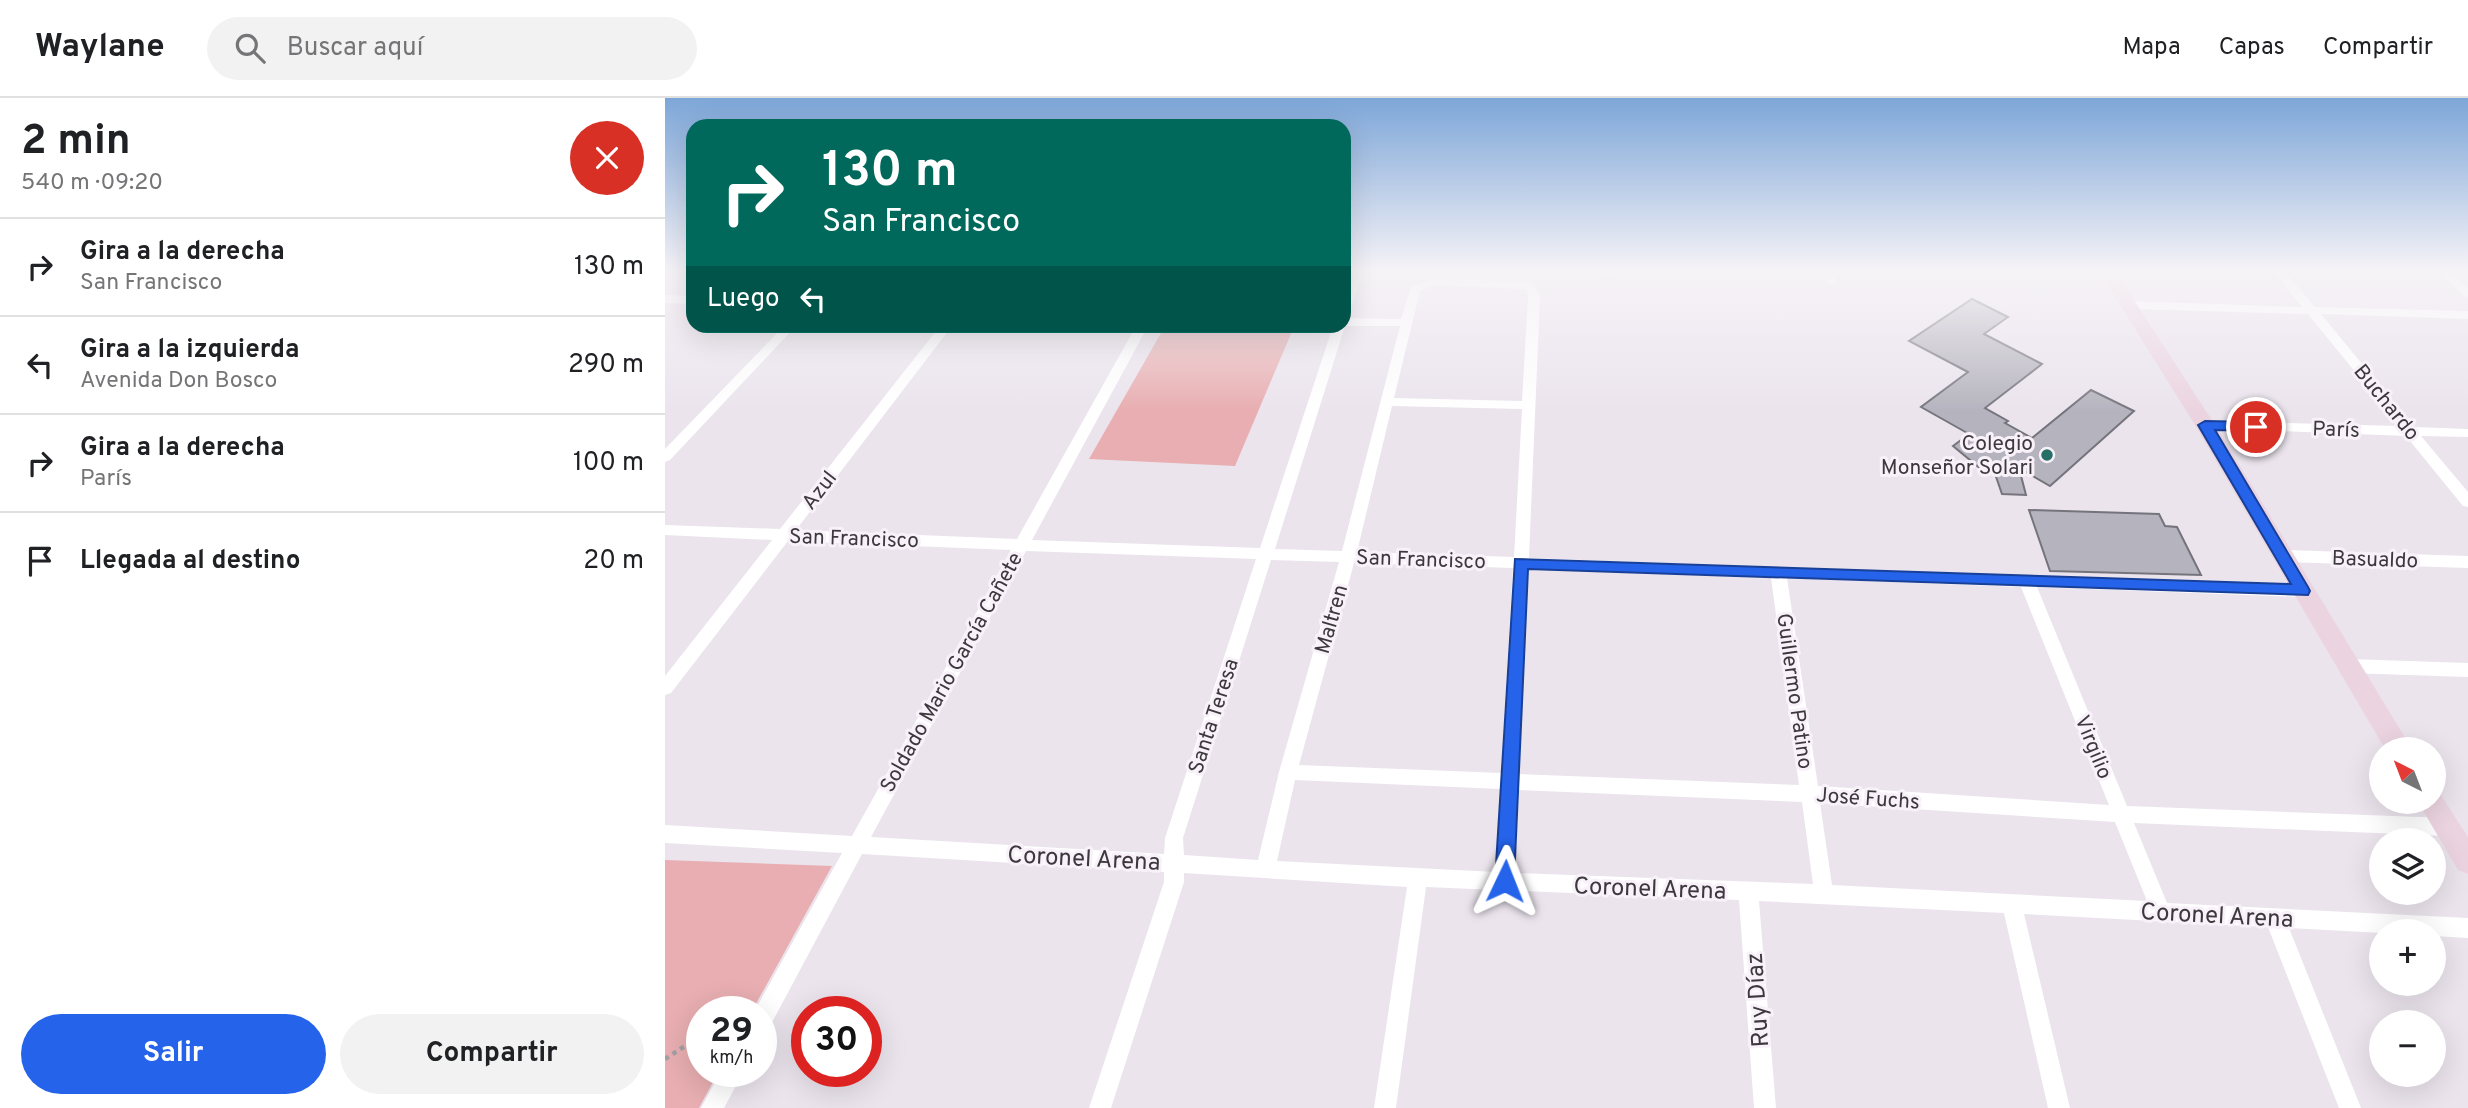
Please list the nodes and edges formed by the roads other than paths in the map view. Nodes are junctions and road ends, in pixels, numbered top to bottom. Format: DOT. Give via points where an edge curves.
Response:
graph roads {
  1 [pos="1408,318"];
  2 [pos="1533,318"];
  3 [pos="2137,318"];
  4 [pos="2319,318"];
  5 [pos="1351,322"];
  6 [pos="1407,323"];
  7 [pos="783,333"];
  8 [pos="941,333"];
  9 [pos="1138,333"];
  10 [pos="1337,333"];
  11 [pos="1386,402"];
  12 [pos="1529,405"];
  13 [pos="2205,425"];
  14 [pos="2411,431"];
  15 [pos="2468,433"];
  16 [pos="665,457"];
  17 [pos="2468,502"];
  18 [pos="665,530"];
  19 [pos="784,535"];
  20 [pos="1020,545"];
  21 [pos="1265,553"];
  22 [pos="2283,556"];
  23 [pos="1348,557"];
  24 [pos="2468,562"];
  25 [pos="1521,563"];
  26 [pos="1778,571"];
  27 [pos="2027,582"];
  28 [pos="2302,591"];
  29 [pos="2348,666"];
  30 [pos="2468,670"];
  31 [pos="665,688"];
  32 [pos="2392,737"];
  33 [pos="1288,772"];
  34 [pos="1509,780"];
  35 [pos="1810,794"];
  36 [pos="2122,814"];
  37 [pos="2439,814"];
  38 [pos="2447,827"];
  39 [pos="665,834"];
  40 [pos="857,845"];
  41 [pos="2468,861"];
  42 [pos="1176,863"];
  43 [pos="1266,867"];
  44 [pos="1418,878"];
  45 [pos="1505,881"];
  46 [pos="1748,892"];
  47 [pos="1824,894"];
  48 [pos="2012,904"];
  49 [pos="2161,911"];
  50 [pos="2274,919"];
  51 [pos="2468,928"];
  52 [pos="774,996"];
  53 [pos="724,1087"];
  54 [pos="712,1108"];
  55 [pos="1100,1108"];
  56 [pos="1385,1108"];
  57 [pos="1765,1108"];
  58 [pos="2059,1108"];
  59 [pos="2350,1108"];
  1 -- 6 [label="street, Maltren"];
  2 -- 12 [label="street, Maltren"];
  3 -- 13 [label="main road"];
  4 -- 14 [label="street, Buchardo"];
  5 -- 6 [label="street"];
  6 -- 11 [label="street, Maltren"];
  7 -- 16 [label="street"];
  8 -- 19 [label="street, Azul"];
  9 -- 20 [label="street, Soldado Mario García Cañete"];
  10 -- 21 [label="street, Santa Teresa"];
  11 -- 12 [label="street"];
  11 -- 23 [label="street, Maltren"];
  12 -- 25 [label="street"];
  13 -- 14 [label="street, París"];
  13 -- 22 [label="main road"];
  14 -- 15 [label="street, París"];
  14 -- 17 [label="street, Buchardo"];
  18 -- 19 [label="street, San Francisco"];
  19 -- 20 [label="street, San Francisco"];
  19 -- 31 [label="street, Azul"];
  20 -- 21 [label="street, San Francisco"];
  20 -- 40 [label="street, Soldado Mario García Cañete"];
  21 -- 23 [label="street, San Francisco"];
  21 -- 42 [label="street, Santa Teresa" via="1174,838"];
  22 -- 24 [label="street, Basualdo"];
  22 -- 28 [label="main road"];
  23 -- 25 [label="street, San Francisco"];
  23 -- 33 [label="street, Maltren"];
  25 -- 26 [label="street, San Francisco"];
  25 -- 34 [label="street"];
  26 -- 27 [label="street, San Francisco"];
  26 -- 35 [label="street, Guillermo Patino"];
  27 -- 28 [label="street, San Francisco"];
  27 -- 36 [label="street, Virgilio"];
  28 -- 29 [label="main road"];
  29 -- 30 [label="street"];
  29 -- 32 [label="main road"];
  33 -- 34 [label="street, José Fuchs"];
  33 -- 43 [label="street, Maltren"];
  34 -- 35 [label="street, José Fuchs"];
  34 -- 45 [label="street"];
  35 -- 36 [label="street, José Fuchs"];
  35 -- 47 [label="street, Guillermo Patino"];
  36 -- 38 [label="street, José Fuchs"];
  36 -- 49 [label="street, Virgilio"];
  37 -- 38 [label="main road"];
  38 -- 41 [label="main road"];
  39 -- 40 [label="street, Coronel Arena"];
  40 -- 42 [label="street, Coronel Arena"];
  40 -- 52 [label="street, Soldado Mario García Cañete"];
  42 -- 43 [label="street, Coronel Arena"];
  42 -- 55 [label="street, Santa Teresa" via="1174,882"];
  43 -- 44 [label="street, Coronel Arena"];
  44 -- 45 [label="street, Coronel Arena"];
  44 -- 56 [label="street"];
  45 -- 46 [label="street, Coronel Arena"];
  46 -- 47 [label="street, Coronel Arena"];
  46 -- 57 [label="street, Ruy Díaz"];
  47 -- 48 [label="street, Coronel Arena"];
  48 -- 49 [label="street, Coronel Arena"];
  48 -- 58 [label="street"];
  49 -- 50 [label="street, Coronel Arena"];
  50 -- 51 [label="street, Coronel Arena"];
  50 -- 59 [label="street"];
  53 -- 54 [label="street"];
}
